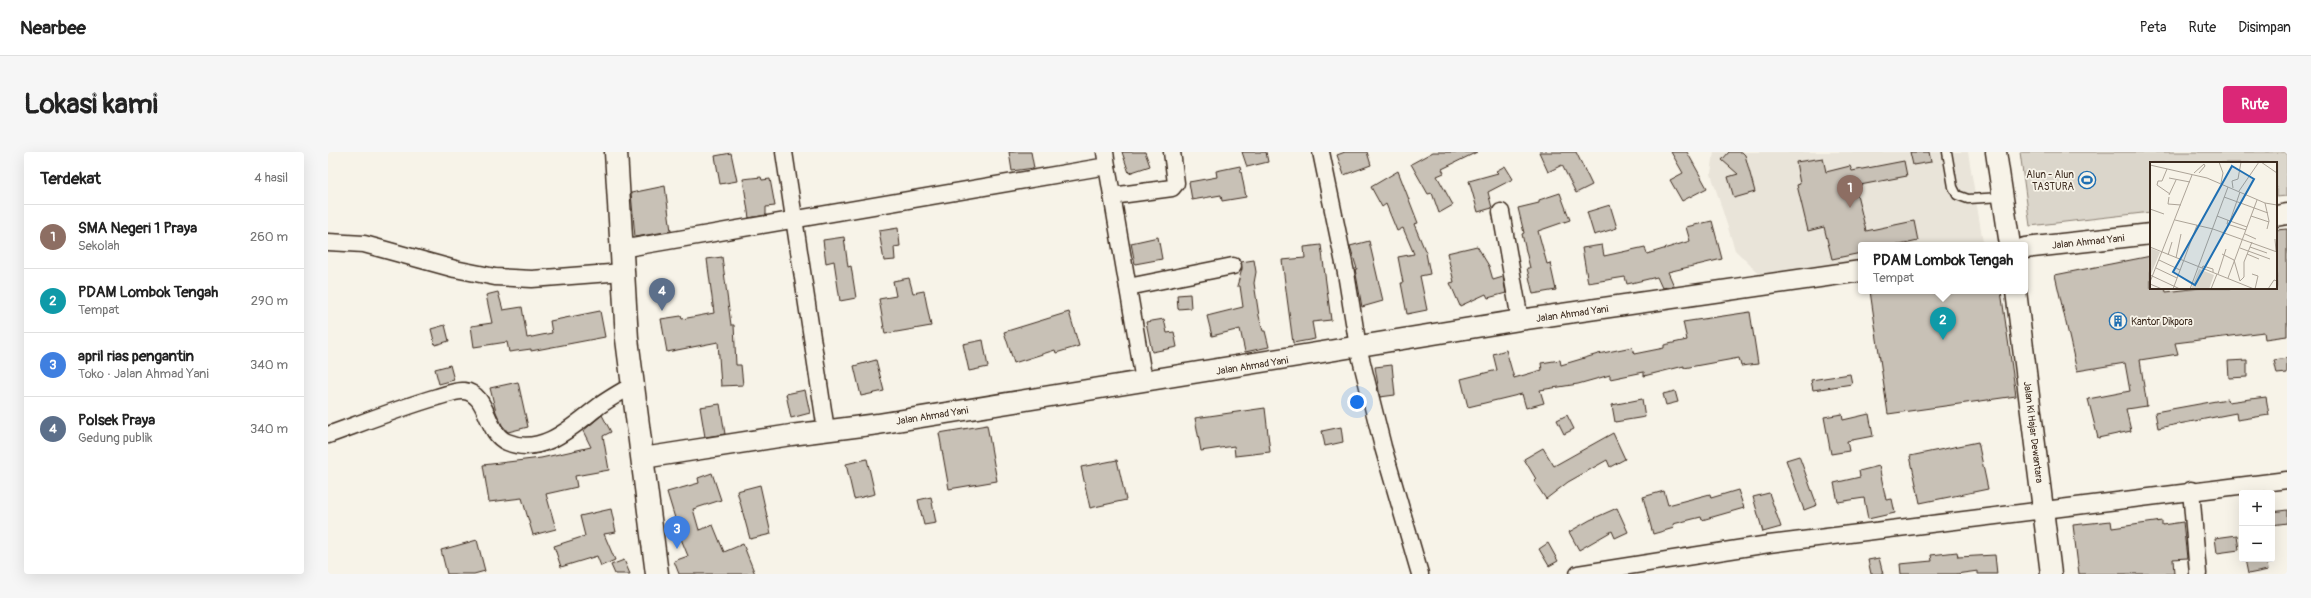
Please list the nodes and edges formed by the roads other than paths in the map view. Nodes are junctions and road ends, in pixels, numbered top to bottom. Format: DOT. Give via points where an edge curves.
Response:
graph roads {
  1 [pos="616,152"];
  2 [pos="784,152"];
  3 [pos="1172,152"];
  4 [pos="1321,152"];
  5 [pos="1947,152"];
  6 [pos="1996,152"];
  7 [pos="1106,159"];
  8 [pos="1112,196"];
  9 [pos="2003,197"];
  10 [pos="1501,212"];
  11 [pos="2287,214"];
  12 [pos="2277,216"];
  13 [pos="794,220"];
  14 [pos="2150,234"];
  15 [pos="328,242"];
  16 [pos="2010,242"];
  17 [pos="2028,248"];
  18 [pos="622,249"];
  19 [pos="1234,266"];
  20 [pos="1858,271"];
  21 [pos="623,272"];
  22 [pos="1128,287"];
  23 [pos="2016,294"];
  24 [pos="1520,320"];
  25 [pos="1358,347"];
  26 [pos="1144,381"];
  27 [pos="633,385"];
  28 [pos="826,430"];
  29 [pos="328,436"];
  30 [pos="643,458"];
  31 [pos="2287,480"];
  32 [pos="2191,490"];
  33 [pos="2044,511"];
  34 [pos="657,574"];
  35 [pos="1420,574"];
  36 [pos="1578,574"];
  37 [pos="2051,574"];
  38 [pos="2198,574"];
  1 -- 18 [label="main road"];
  2 -- 13 [label="street"];
  3 -- 8 [label="street" via="1176,183 1172,188"];
  4 -- 25 [label="street" via="1346,273"];
  5 -- 9 [label="lane" via="1957,196 1968,199"];
  6 -- 9 [label="street"];
  7 -- 8 [label="street"];
  7 -- 13 [label="street"];
  8 -- 22 [label="street"];
  9 -- 16 [label="street"];
  10 -- 24 [label="street"];
  11 -- 12 [label="street"];
  13 -- 18 [label="street"];
  13 -- 28 [label="street"];
  14 -- 17 [label="street, Jalan Ahmad Yani"];
  15 -- 21 [label="street" via="364,244 455,270 495,277 532,279"];
  18 -- 21 [label="main road"];
  19 -- 22 [label="street"];
  20 -- 24 [label="street, Jalan Ahmad Yani"];
  21 -- 27 [label="main road"];
  22 -- 26 [label="street"];
  23 -- 33 [label="street, Jalan Ki Hajar Dewantara"];
  24 -- 25 [label="street, Jalan Ahmad Yani"];
  25 -- 26 [label="street, Jalan Ahmad Yani"];
  25 -- 35 [label="street" via="1383,447"];
  26 -- 28 [label="street, Jalan Ahmad Yani"];
  27 -- 29 [label="street" via="562,435 533,444 518,445 501,439 493,430 479,400 464,391 423,402"];
  27 -- 30 [label="main road"];
  28 -- 30 [label="street, Jalan Ahmad Yani"];
  30 -- 34 [label="main road"];
  31 -- 32 [label="street"];
  32 -- 33 [label="street"];
  32 -- 38 [label="street"];
  33 -- 36 [label="street" via="1769,544"];
  33 -- 37 [label="street, Jalan Ki Hajar Dewantara"];
}
